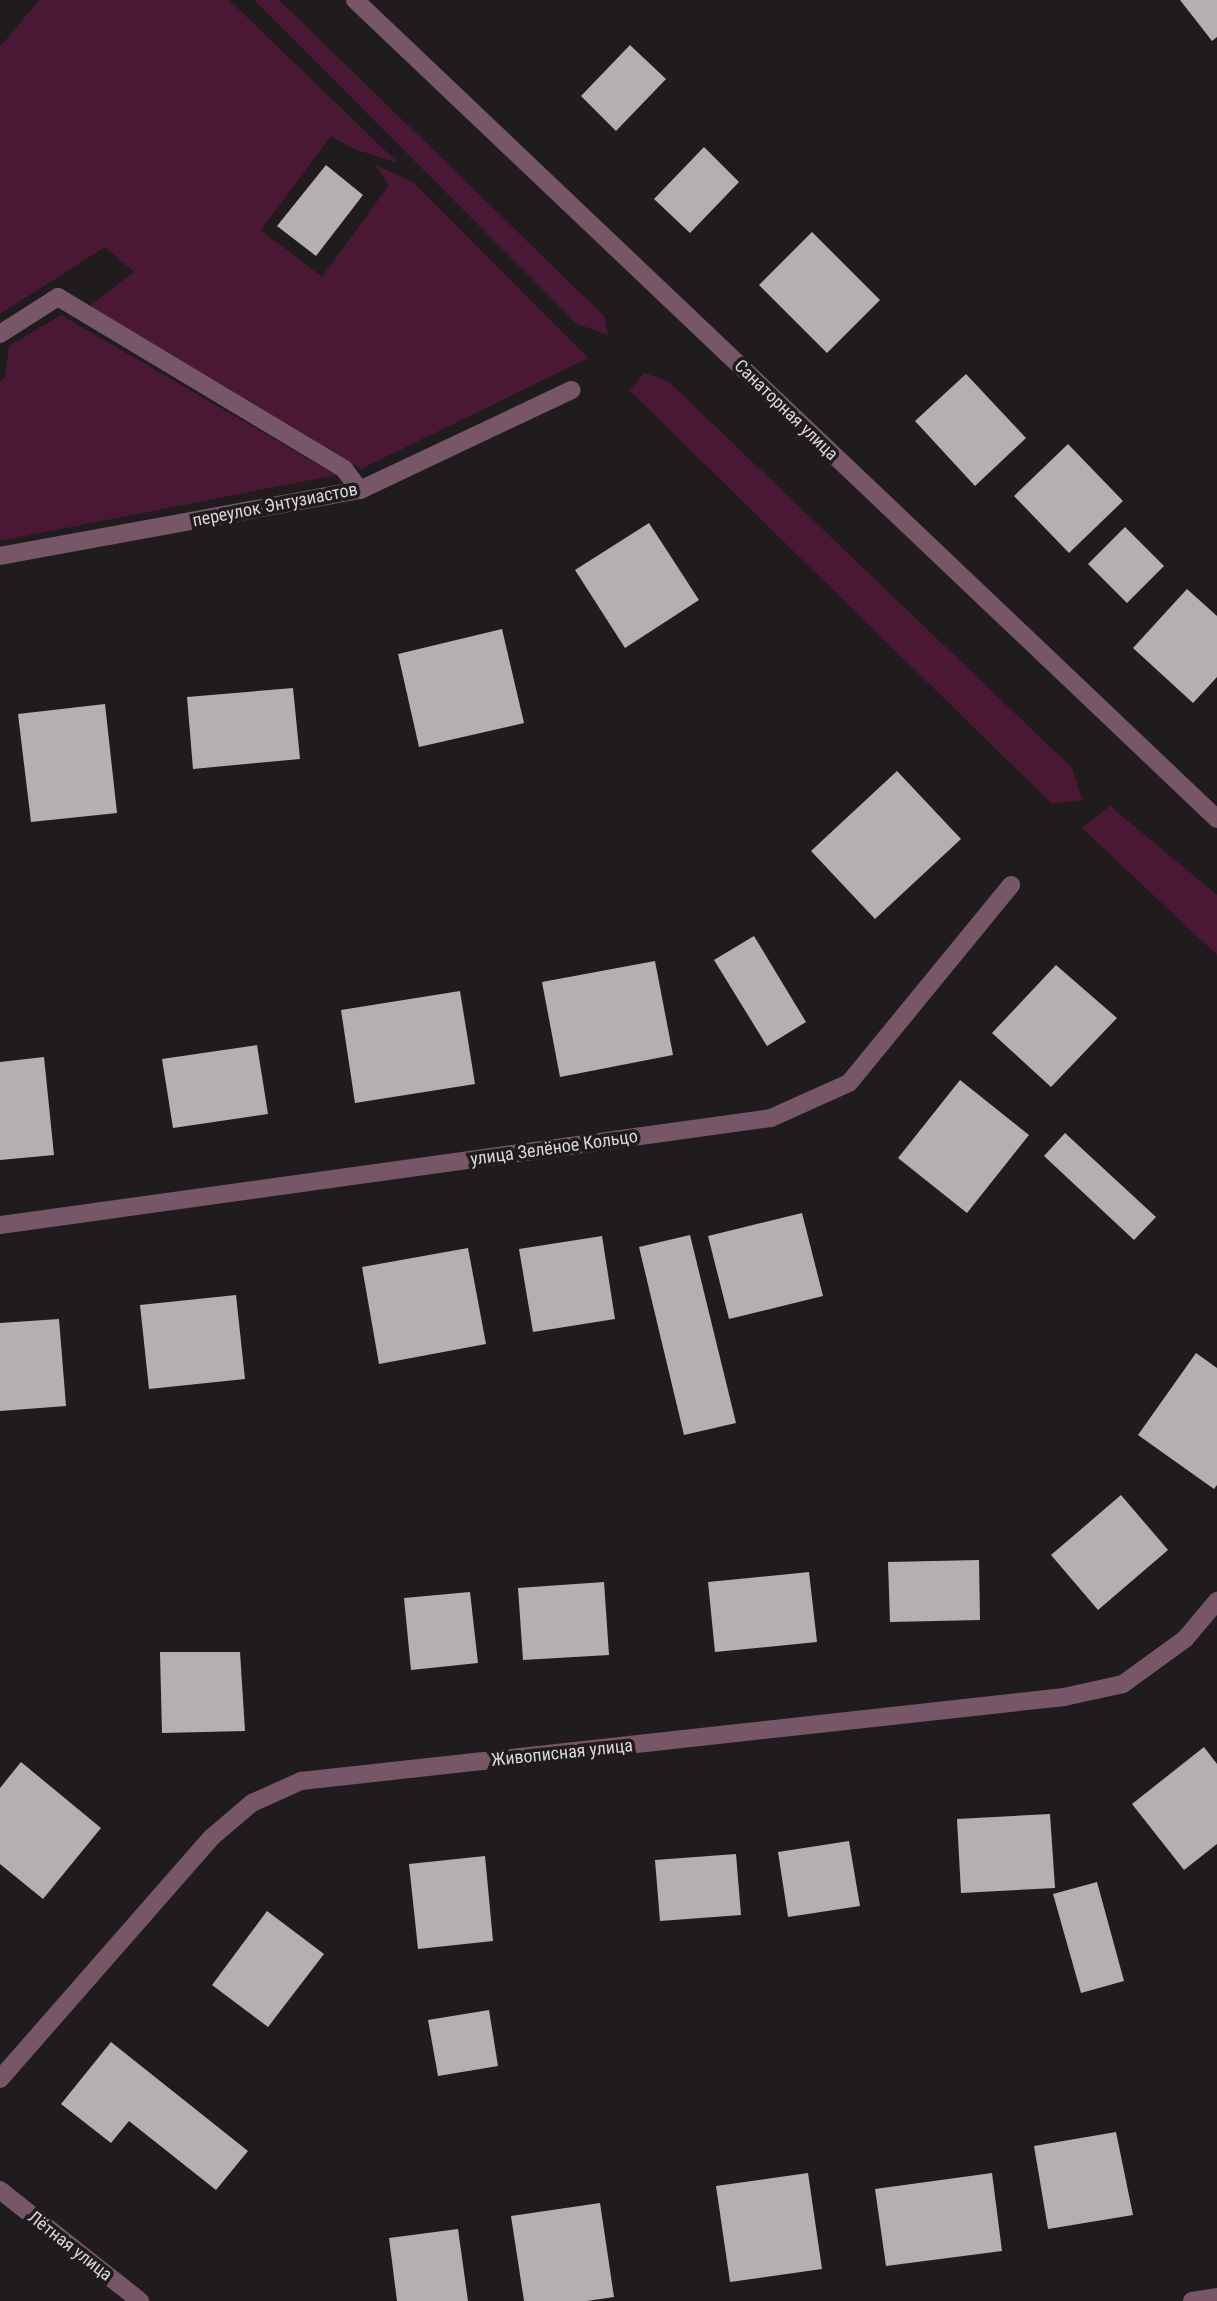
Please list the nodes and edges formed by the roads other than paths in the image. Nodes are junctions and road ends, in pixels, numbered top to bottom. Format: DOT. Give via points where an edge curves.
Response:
graph roads {
  1 [pos="355,0"];
  2 [pos="0,334"];
  3 [pos="572,390"];
  4 [pos="360,490"];
  5 [pos="0,556"];
  6 [pos="1217,819"];
  7 [pos="1011,885"];
  8 [pos="0,1225"];
  9 [pos="1217,1601"];
  10 [pos="0,2079"];
  11 [pos="0,2190"];
  12 [pos="1217,2297"];
  13 [pos="140,2301"];
  14 [pos="1192,2301"];
  1 -- 6 [label="street, Санаторная улица"];
  2 -- 4 [label="street" via="58,297 344,469"];
  3 -- 4 [label="street, переулок Энтузиастов"];
  4 -- 5 [label="street, переулок Энтузиастов"];
  7 -- 8 [label="street, улица Зелёное Кольцо" via="849,1083 771,1118"];
  9 -- 10 [label="street, Живописная улица" via="1185,1639 1123,1684 1064,1697 301,1782 252,1802 212,1837"];
  11 -- 13 [label="street, Лётная улица"];
  12 -- 14 [label="street"];
}
